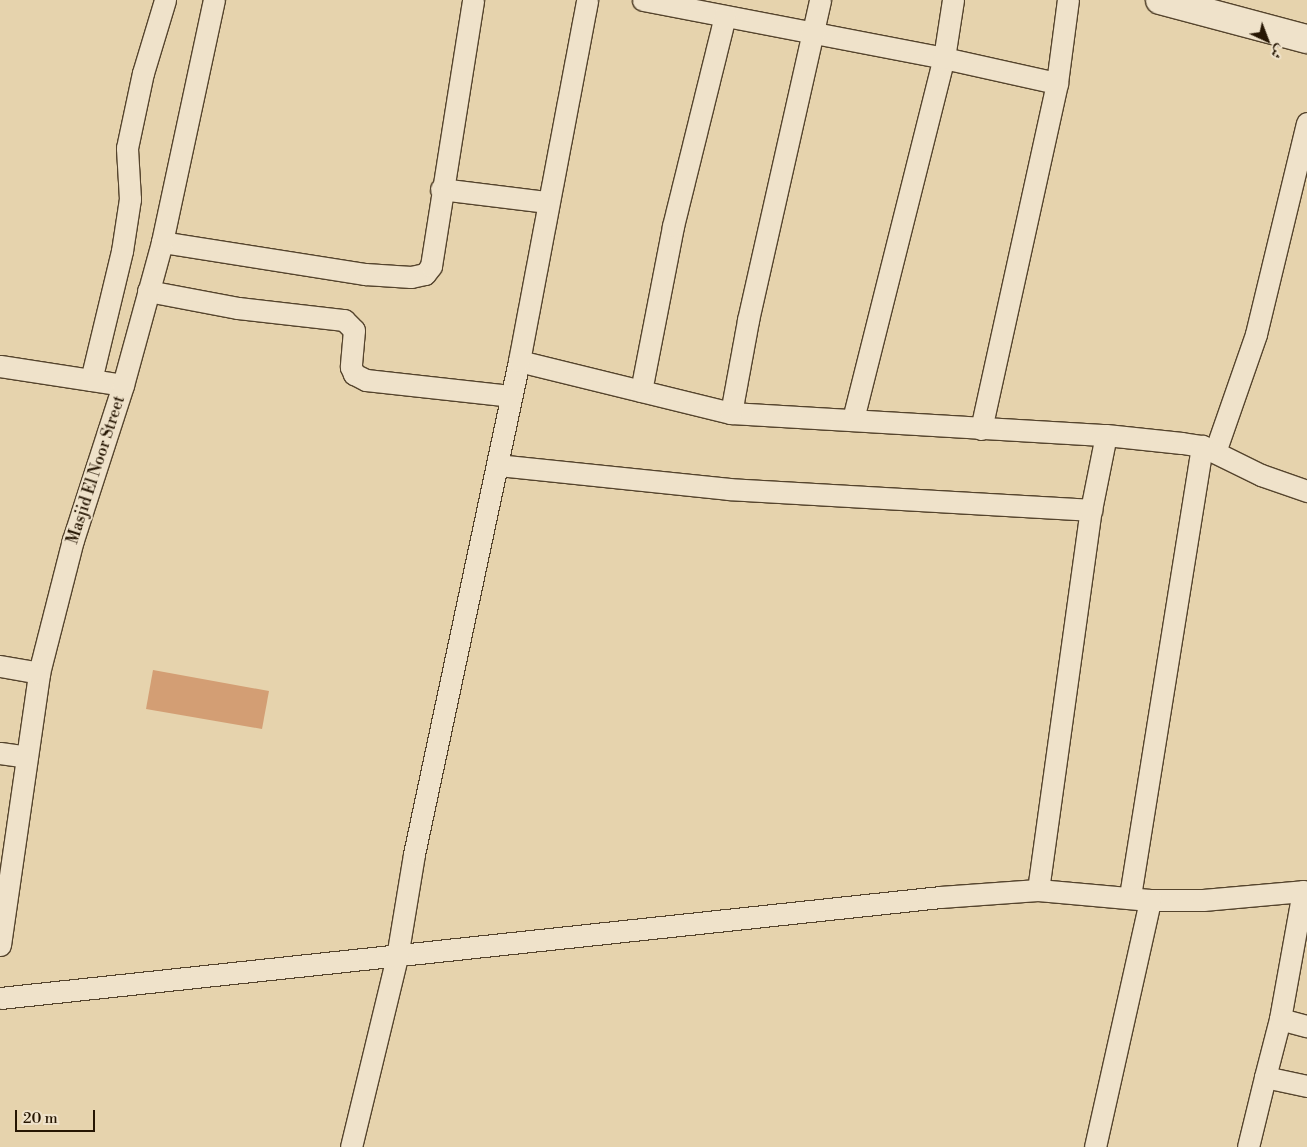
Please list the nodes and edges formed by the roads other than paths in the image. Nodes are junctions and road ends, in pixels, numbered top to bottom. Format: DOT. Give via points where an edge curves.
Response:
graph roads {
  1 [pos="165,0"];
  2 [pos="214,0"];
  3 [pos="473,0"];
  4 [pos="587,0"];
  5 [pos="644,0"];
  6 [pos="820,0"];
  7 [pos="953,0"];
  8 [pos="1068,0"];
  9 [pos="1160,0"];
  10 [pos="725,16"];
  11 [pos="812,32"];
  12 [pos="1307,39"];
  13 [pos="944,58"];
  14 [pos="1057,83"];
  15 [pos="1307,123"];
  16 [pos="441,189"];
  17 [pos="547,202"];
  18 [pos="162,242"];
  19 [pos="148,291"];
  20 [pos="519,360"];
  21 [pos="0,366"];
  22 [pos="91,380"];
  23 [pos="123,385"];
  24 [pos="641,391"];
  25 [pos="510,396"];
  26 [pos="731,413"];
  27 [pos="853,419"];
  28 [pos="981,429"];
  29 [pos="1106,435"];
  30 [pos="1208,449"];
  31 [pos="497,465"];
  32 [pos="1307,491"];
  33 [pos="1091,510"];
  34 [pos="0,666"];
  35 [pos="39,673"];
  36 [pos="0,753"];
  37 [pos="27,756"];
  38 [pos="8,840"];
  39 [pos="1038,890"];
  40 [pos="1305,890"];
  41 [pos="1140,898"];
  42 [pos="4,901"];
  43 [pos="1300,935"];
  44 [pos="0,945"];
  45 [pos="397,957"];
  46 [pos="0,998"];
  47 [pos="1280,1020"];
  48 [pos="1307,1026"];
  49 [pos="1265,1077"];
  50 [pos="1307,1086"];
  51 [pos="351,1147"];
  52 [pos="1095,1147"];
  53 [pos="1248,1147"];
  1 -- 22 [label="street" via="143,73 127,148 130,199 122,251"];
  2 -- 18 [label="street, Masjid El Noor Street"];
  3 -- 16 [label="street"];
  4 -- 17 [label="street"];
  5 -- 10 [label="street"];
  6 -- 11 [label="street"];
  7 -- 13 [label="street"];
  8 -- 14 [label="street"];
  9 -- 12 [label="main road"];
  10 -- 11 [label="street"];
  10 -- 24 [label="street" via="673,226"];
  11 -- 13 [label="street"];
  11 -- 26 [label="street"];
  13 -- 14 [label="street"];
  13 -- 27 [label="street" via="923,131"];
  14 -- 28 [label="street"];
  15 -- 30 [label="street" via="1256,334"];
  16 -- 17 [label="street"];
  16 -- 18 [label="street" via="431,266 419,277 365,274"];
  17 -- 20 [label="street"];
  18 -- 19 [label="street, Masjid El Noor Street"];
  19 -- 23 [label="street, Masjid El Noor Street"];
  19 -- 25 [label="street" via="238,308 344,320 354,330 351,367 354,374 366,380"];
  20 -- 24 [label="street"];
  20 -- 25 [label="street"];
  21 -- 22 [label="street"];
  22 -- 23 [label="street"];
  23 -- 35 [label="street, Masjid El Noor Street" via="73,540"];
  24 -- 26 [label="street"];
  25 -- 31 [label="street"];
  26 -- 27 [label="street"];
  27 -- 28 [label="street"];
  28 -- 29 [label="street"];
  29 -- 30 [label="street"];
  29 -- 33 [label="street"];
  30 -- 32 [label="street" via="1262,475"];
  30 -- 41 [label="street"];
  31 -- 33 [label="street" via="729,489"];
  31 -- 45 [label="street" via="414,854"];
  33 -- 39 [label="street"];
  34 -- 35 [label="street"];
  35 -- 37 [label="street, Masjid El Noor Street"];
  36 -- 37 [label="street"];
  37 -- 38 [label="street, Masjid El Noor Street"];
  38 -- 42 [label="street, Masjid El Noor Street"];
  39 -- 41 [label="street"];
  39 -- 45 [label="street" via="940,897"];
  40 -- 41 [label="street" via="1203,900"];
  40 -- 43 [label="street"];
  41 -- 52 [label="street"];
  42 -- 44 [label="street, Masjid El Noor Street"];
  43 -- 47 [label="street"];
  45 -- 46 [label="street"];
  45 -- 51 [label="street"];
  47 -- 48 [label="street"];
  47 -- 49 [label="street"];
  49 -- 50 [label="street"];
  49 -- 53 [label="street"];
}
